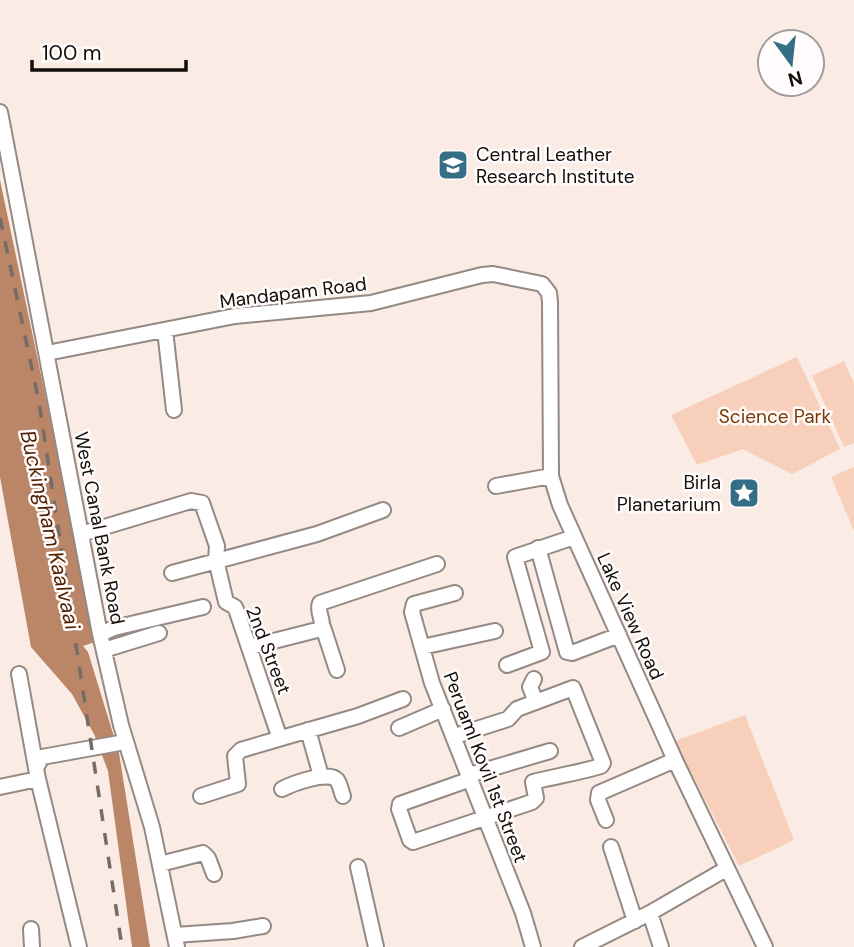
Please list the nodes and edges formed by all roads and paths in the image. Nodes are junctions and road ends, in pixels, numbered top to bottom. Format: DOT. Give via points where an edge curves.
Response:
graph roads {
  1 [pos="0,112"];
  2 [pos="542,284"];
  3 [pos="165,330"];
  4 [pos="47,353"];
  5 [pos="174,410"];
  6 [pos="551,476"];
  7 [pos="496,486"];
  8 [pos="383,510"];
  9 [pos="81,534"];
  10 [pos="574,537"];
  11 [pos="538,548"];
  12 [pos="216,560"];
  13 [pos="437,564"];
  14 [pos="172,573"];
  15 [pos="455,593"];
  16 [pos="203,607"];
  17 [pos="323,627"];
  18 [pos="495,631"];
  19 [pos="159,633"];
  20 [pos="100,634"];
  21 [pos="619,635"];
  22 [pos="250,647"];
  23 [pos="422,647"];
  24 [pos="104,650"];
  25 [pos="507,665"];
  26 [pos="337,670"];
  27 [pos="19,674"];
  28 [pos="534,679"];
  29 [pos="403,699"];
  30 [pos="536,702"];
  31 [pos="443,709"];
  32 [pos="399,728"];
  33 [pos="309,730"];
  34 [pos="282,736"];
  35 [pos="455,736"];
  36 [pos="122,743"];
  37 [pos="550,751"];
  38 [pos="675,760"];
  39 [pos="37,774"];
  40 [pos="321,776"];
  41 [pos="470,777"];
  42 [pos="0,788"];
  43 [pos="282,789"];
  44 [pos="201,796"];
  45 [pos="343,796"];
  46 [pos="485,817"];
  47 [pos="606,820"];
  48 [pos="611,847"];
  49 [pos="160,864"];
  50 [pos="358,867"];
  51 [pos="726,869"];
  52 [pos="214,874"];
  53 [pos="650,913"];
  54 [pos="635,921"];
  55 [pos="263,926"];
  56 [pos="31,929"];
  57 [pos="176,941"];
  58 [pos="32,947"];
  59 [pos="79,947"];
  60 [pos="376,947"];
  61 [pos="533,947"];
  62 [pos="582,947"];
  63 [pos="661,947"];
  64 [pos="765,947"];
  1 -- 4 [label="street, West Canal Bank Road"];
  2 -- 3 [label="street, Mandapam Road" via="488,274 371,303 235,316"];
  2 -- 6 [label="street, Lake View Road" via="550,302"];
  3 -- 4 [label="street, Mandapam Road"];
  3 -- 5 [label="street"];
  4 -- 9 [label="street, West Canal Bank Road"];
  6 -- 7 [label="street"];
  6 -- 10 [label="street, Lake View Road"];
  8 -- 12 [label="street" via="317,534"];
  9 -- 12 [label="street, 2nd Street" via="199,501 217,546"];
  9 -- 20 [label="street, West Canal Bank Road"];
  10 -- 11 [label="street"];
  10 -- 21 [label="street, Lake View Road"];
  11 -- 21 [label="street" via="567,652"];
  11 -- 25 [label="street" via="514,559 542,652"];
  12 -- 14 [label="street"];
  12 -- 22 [label="street, 2nd Street" via="226,602 237,612"];
  13 -- 17 [label="street" via="320,603"];
  15 -- 23 [label="street, Peruaml Kovil 1st Street" via="413,606"];
  16 -- 20 [label="street"];
  17 -- 22 [label="street"];
  17 -- 26 [label="street"];
  18 -- 23 [label="street"];
  19 -- 24 [label="street"];
  20 -- 24 [label="street, West Canal Bank Road"];
  21 -- 38 [label="street, Lake View Road"];
  22 -- 34 [label="street, 2nd Street"];
  23 -- 31 [label="street, Peruaml Kovil 1st Street"];
  24 -- 36 [label="street, West Canal Bank Road"];
  27 -- 39 [label="street"];
  28 -- 30 [label="street" via="530,687"];
  29 -- 33 [label="street"];
  30 -- 35 [label="street" via="514,711 508,719"];
  30 -- 46 [label="street" via="573,688 603,765 533,782 534,800"];
  31 -- 32 [label="street"];
  31 -- 35 [label="street, Peruaml Kovil 1st Street"];
  33 -- 34 [label="street"];
  33 -- 40 [label="street"];
  34 -- 44 [label="street" via="240,750 235,756 238,784"];
  35 -- 41 [label="street, Peruaml Kovil 1st Street"];
  36 -- 39 [label="street" via="47,756 39,759"];
  36 -- 49 [label="street, West Canal Bank Road"];
  37 -- 41 [label="street"];
  38 -- 47 [label="street" via="599,793"];
  38 -- 51 [label="street, Lake View Road"];
  39 -- 42 [label="street"];
  39 -- 59 [label="street"];
  40 -- 43 [label="street"];
  40 -- 45 [label="street" via="337,780"];
  41 -- 46 [label="street, Peruaml Kovil 1st Street"];
  41 -- 46 [label="street" via="401,804 409,837 414,842"];
  46 -- 61 [label="street, Peruaml Kovil 1st Street"];
  48 -- 54 [label="street"];
  49 -- 52 [label="street" via="203,853"];
  49 -- 57 [label="street, West Canal Bank Road"];
  50 -- 60 [label="street"];
  51 -- 53 [label="street"];
  51 -- 64 [label="street, Lake View Road"];
  53 -- 54 [label="street"];
  53 -- 63 [label="street"];
  54 -- 62 [label="street"];
  55 -- 57 [label="street"];
  56 -- 58 [label="street"];
}
